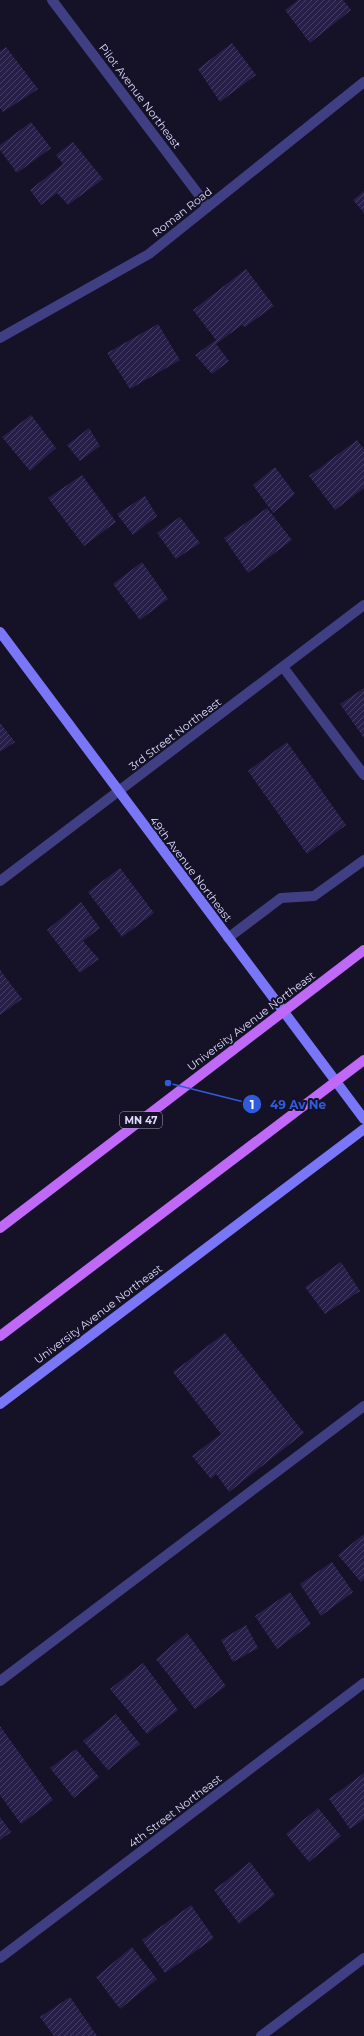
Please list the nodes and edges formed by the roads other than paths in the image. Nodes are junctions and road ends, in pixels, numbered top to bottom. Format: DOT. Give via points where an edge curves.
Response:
graph roads {
  1 [pos="52,0"];
  2 [pos="364,82"];
  3 [pos="208,207"];
  4 [pos="0,338"];
  5 [pos="364,606"];
  6 [pos="0,632"];
  7 [pos="283,667"];
  8 [pos="364,775"];
  9 [pos="119,793"];
  10 [pos="364,860"];
  11 [pos="0,881"];
  12 [pos="228,938"];
  13 [pos="364,950"];
  14 [pos="283,1012"];
  15 [pos="364,1060"];
  16 [pos="336,1082"];
  17 [pos="364,1119"];
  18 [pos="364,1128"];
  19 [pos="0,1228"];
  20 [pos="0,1336"];
  21 [pos="0,1404"];
  22 [pos="364,1406"];
  23 [pos="0,1681"];
  24 [pos="364,1683"];
  25 [pos="0,1958"];
  26 [pos="364,1958"];
  27 [pos="261,2036"];
  1 -- 3 [label="street, Pilot Avenue Northeast"];
  2 -- 3 [label="street, Roman Road"];
  3 -- 4 [label="street, Roman Road" via="149,254"];
  5 -- 7 [label="street, 3rd Street Northeast"];
  6 -- 9 [label="street, 49th Avenue Northeast"];
  7 -- 8 [label="street"];
  7 -- 9 [label="street, 3rd Street Northeast"];
  9 -- 11 [label="street, 3rd Street Northeast"];
  9 -- 12 [label="street, 49th Avenue Northeast"];
  10 -- 12 [label="street" via="314,896 281,898"];
  12 -- 14 [label="street, 49th Avenue Northeast"];
  13 -- 14 [label="main road, University Avenue Northeast / MN 47"];
  14 -- 16 [label="street, 49th Avenue Northeast"];
  14 -- 19 [label="main road, University Avenue Northeast / MN 47"];
  15 -- 16 [label="main road"];
  16 -- 17 [label="street, 49th Avenue Northeast"];
  16 -- 20 [label="main road"];
  18 -- 21 [label="street, University Avenue Northeast"];
  22 -- 23 [label="street"];
  24 -- 25 [label="street, 4th Street Northeast"];
  26 -- 27 [label="street"];
}
